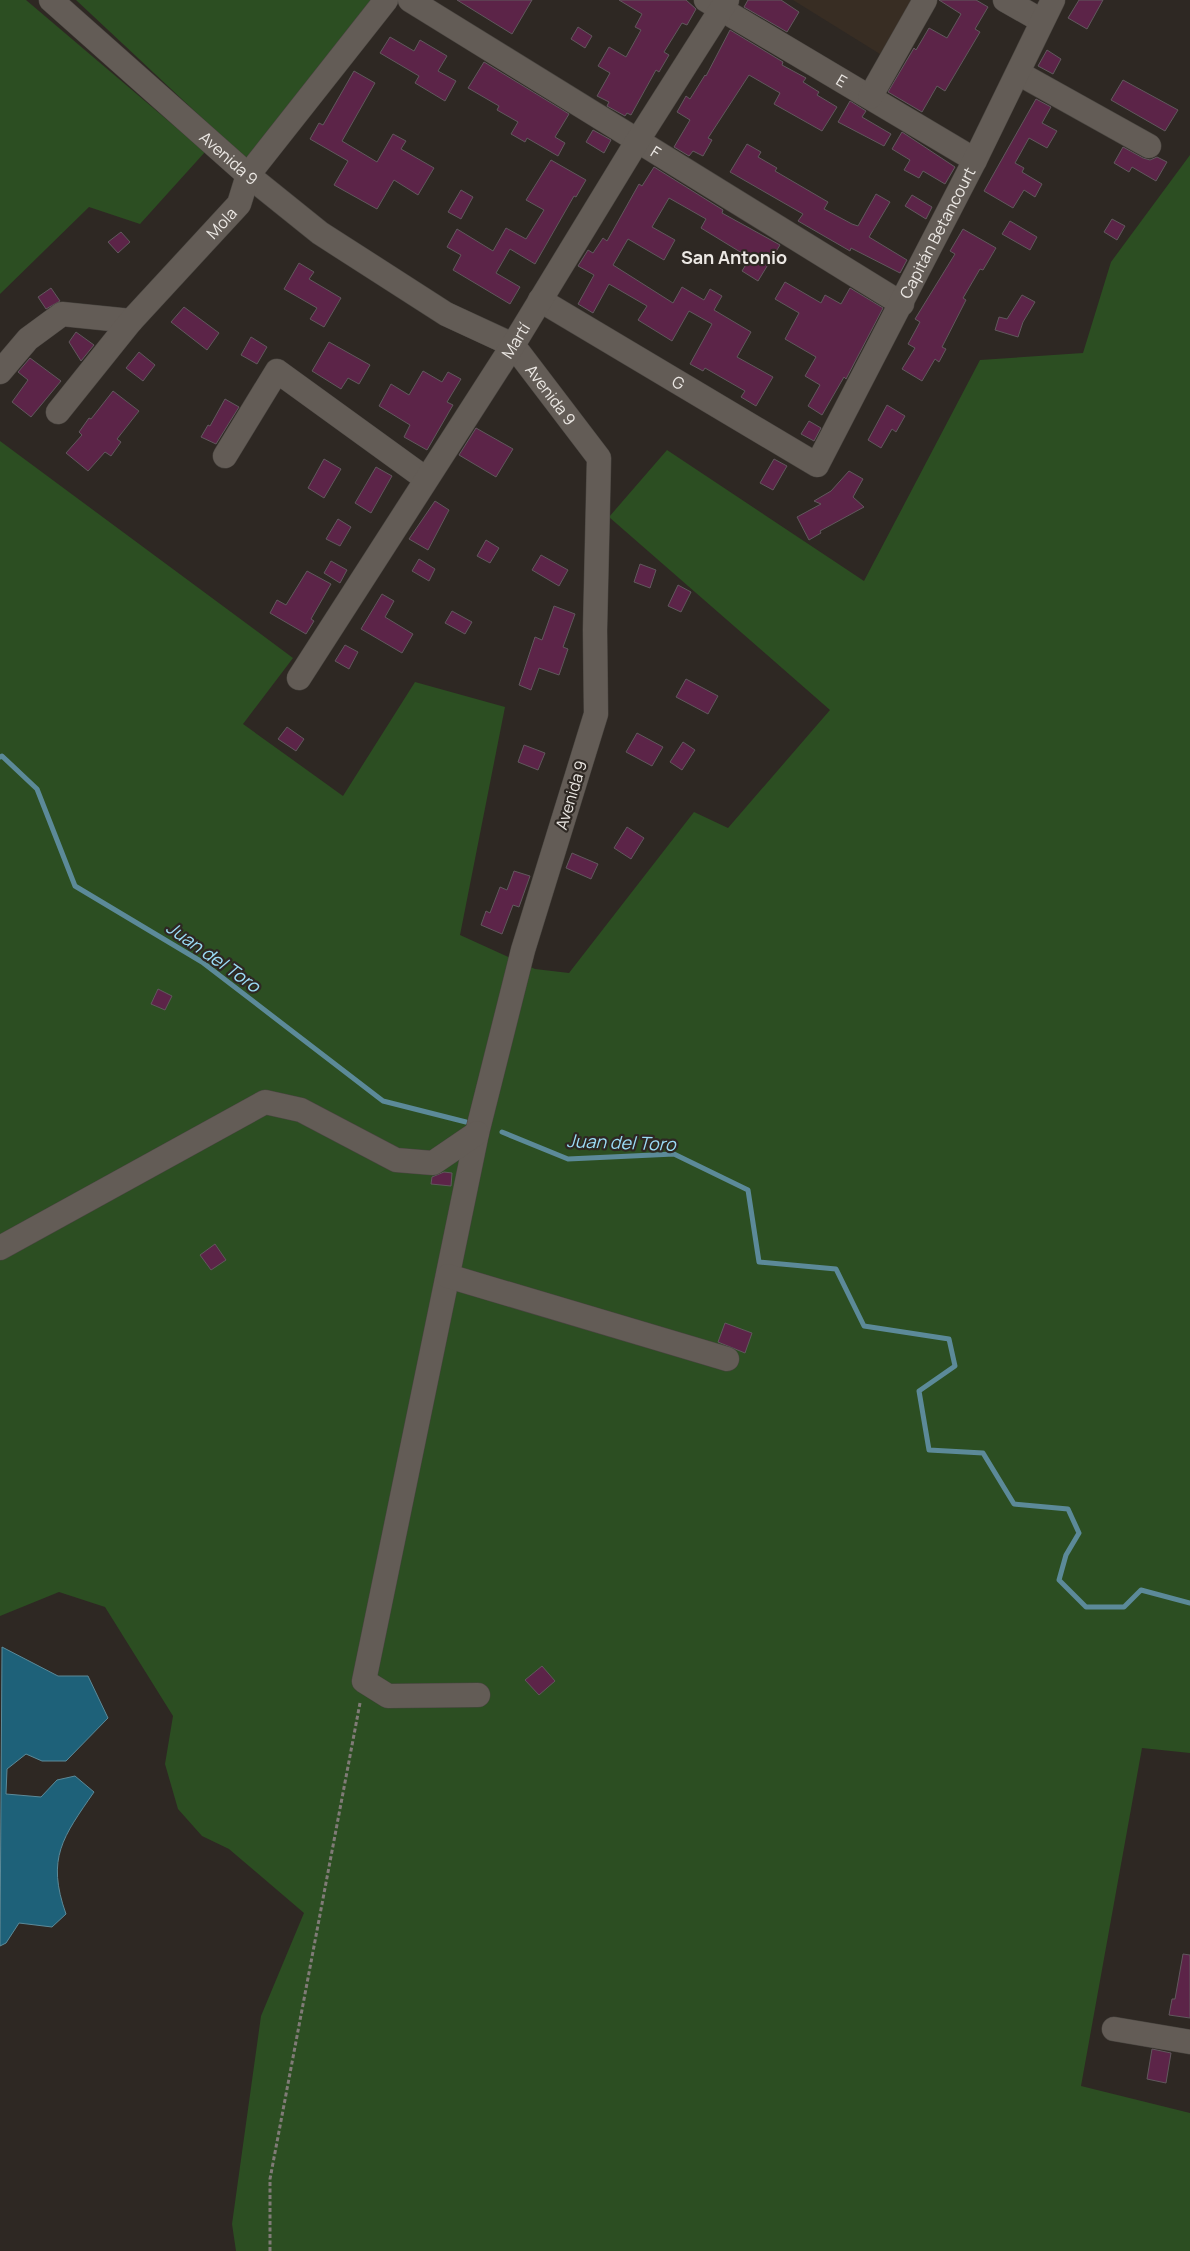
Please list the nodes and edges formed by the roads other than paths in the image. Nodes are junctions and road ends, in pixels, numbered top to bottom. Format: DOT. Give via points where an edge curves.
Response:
graph roads {
  1 [pos="51,0"];
  2 [pos="386,0"];
  3 [pos="410,0"];
  4 [pos="925,0"];
  5 [pos="1005,0"];
  6 [pos="1053,0"];
  7 [pos="718,3"];
  8 [pos="1042,22"];
  9 [pos="1018,72"];
  10 [pos="870,97"];
  11 [pos="638,140"];
  12 [pos="1149,146"];
  13 [pos="975,160"];
  14 [pos="248,175"];
  15 [pos="540,300"];
  16 [pos="902,304"];
  17 [pos="131,321"];
  18 [pos="513,346"];
  19 [pos="0,372"];
  20 [pos="58,412"];
  21 [pos="225,456"];
  22 [pos="816,465"];
  23 [pos="426,479"];
  24 [pos="300,678"];
  25 [pos="477,1133"];
  26 [pos="0,1248"];
  27 [pos="448,1276"];
  28 [pos="727,1359"];
  29 [pos="478,1695"];
  30 [pos="1114,2029"];
  31 [pos="1190,2042"];
  1 -- 14 [label="street, Avenida 9"];
  2 -- 14 [label="street, Mola"];
  3 -- 11 [label="street, F"];
  4 -- 10 [label="street"];
  5 -- 8 [label="street"];
  6 -- 8 [label="street, Capitán Betancourt"];
  7 -- 10 [label="street, E"];
  7 -- 11 [label="street, Martí"];
  8 -- 9 [label="street, Capitán Betancourt"];
  9 -- 12 [label="street"];
  9 -- 13 [label="street, Capitán Betancourt"];
  10 -- 13 [label="street, E"];
  11 -- 15 [label="street, Martí"];
  11 -- 16 [label="street, F"];
  13 -- 16 [label="street, Capitán Betancourt"];
  14 -- 17 [label="street, Mola" via="239,204"];
  14 -- 18 [label="street, Avenida 9" via="337,244 446,314"];
  15 -- 18 [label="street, Martí"];
  15 -- 22 [label="street, G"];
  16 -- 22 [label="street, Capitán Betancourt"];
  17 -- 19 [label="street" via="62,314 28,339"];
  17 -- 20 [label="street, Mola"];
  18 -- 23 [label="street, Martí"];
  18 -- 25 [label="street, Avenida 9" via="599,458 596,714 523,950"];
  21 -- 23 [label="street" via="276,371"];
  23 -- 24 [label="street, Martí"];
  25 -- 26 [label="street" via="433,1163 396,1160 301,1110 265,1102"];
  25 -- 27 [label="street, Avenida 9"];
  27 -- 28 [label="street"];
  27 -- 29 [label="street, Avenida 9" via="364,1681 388,1696"];
  30 -- 31 [label="street"];
}
